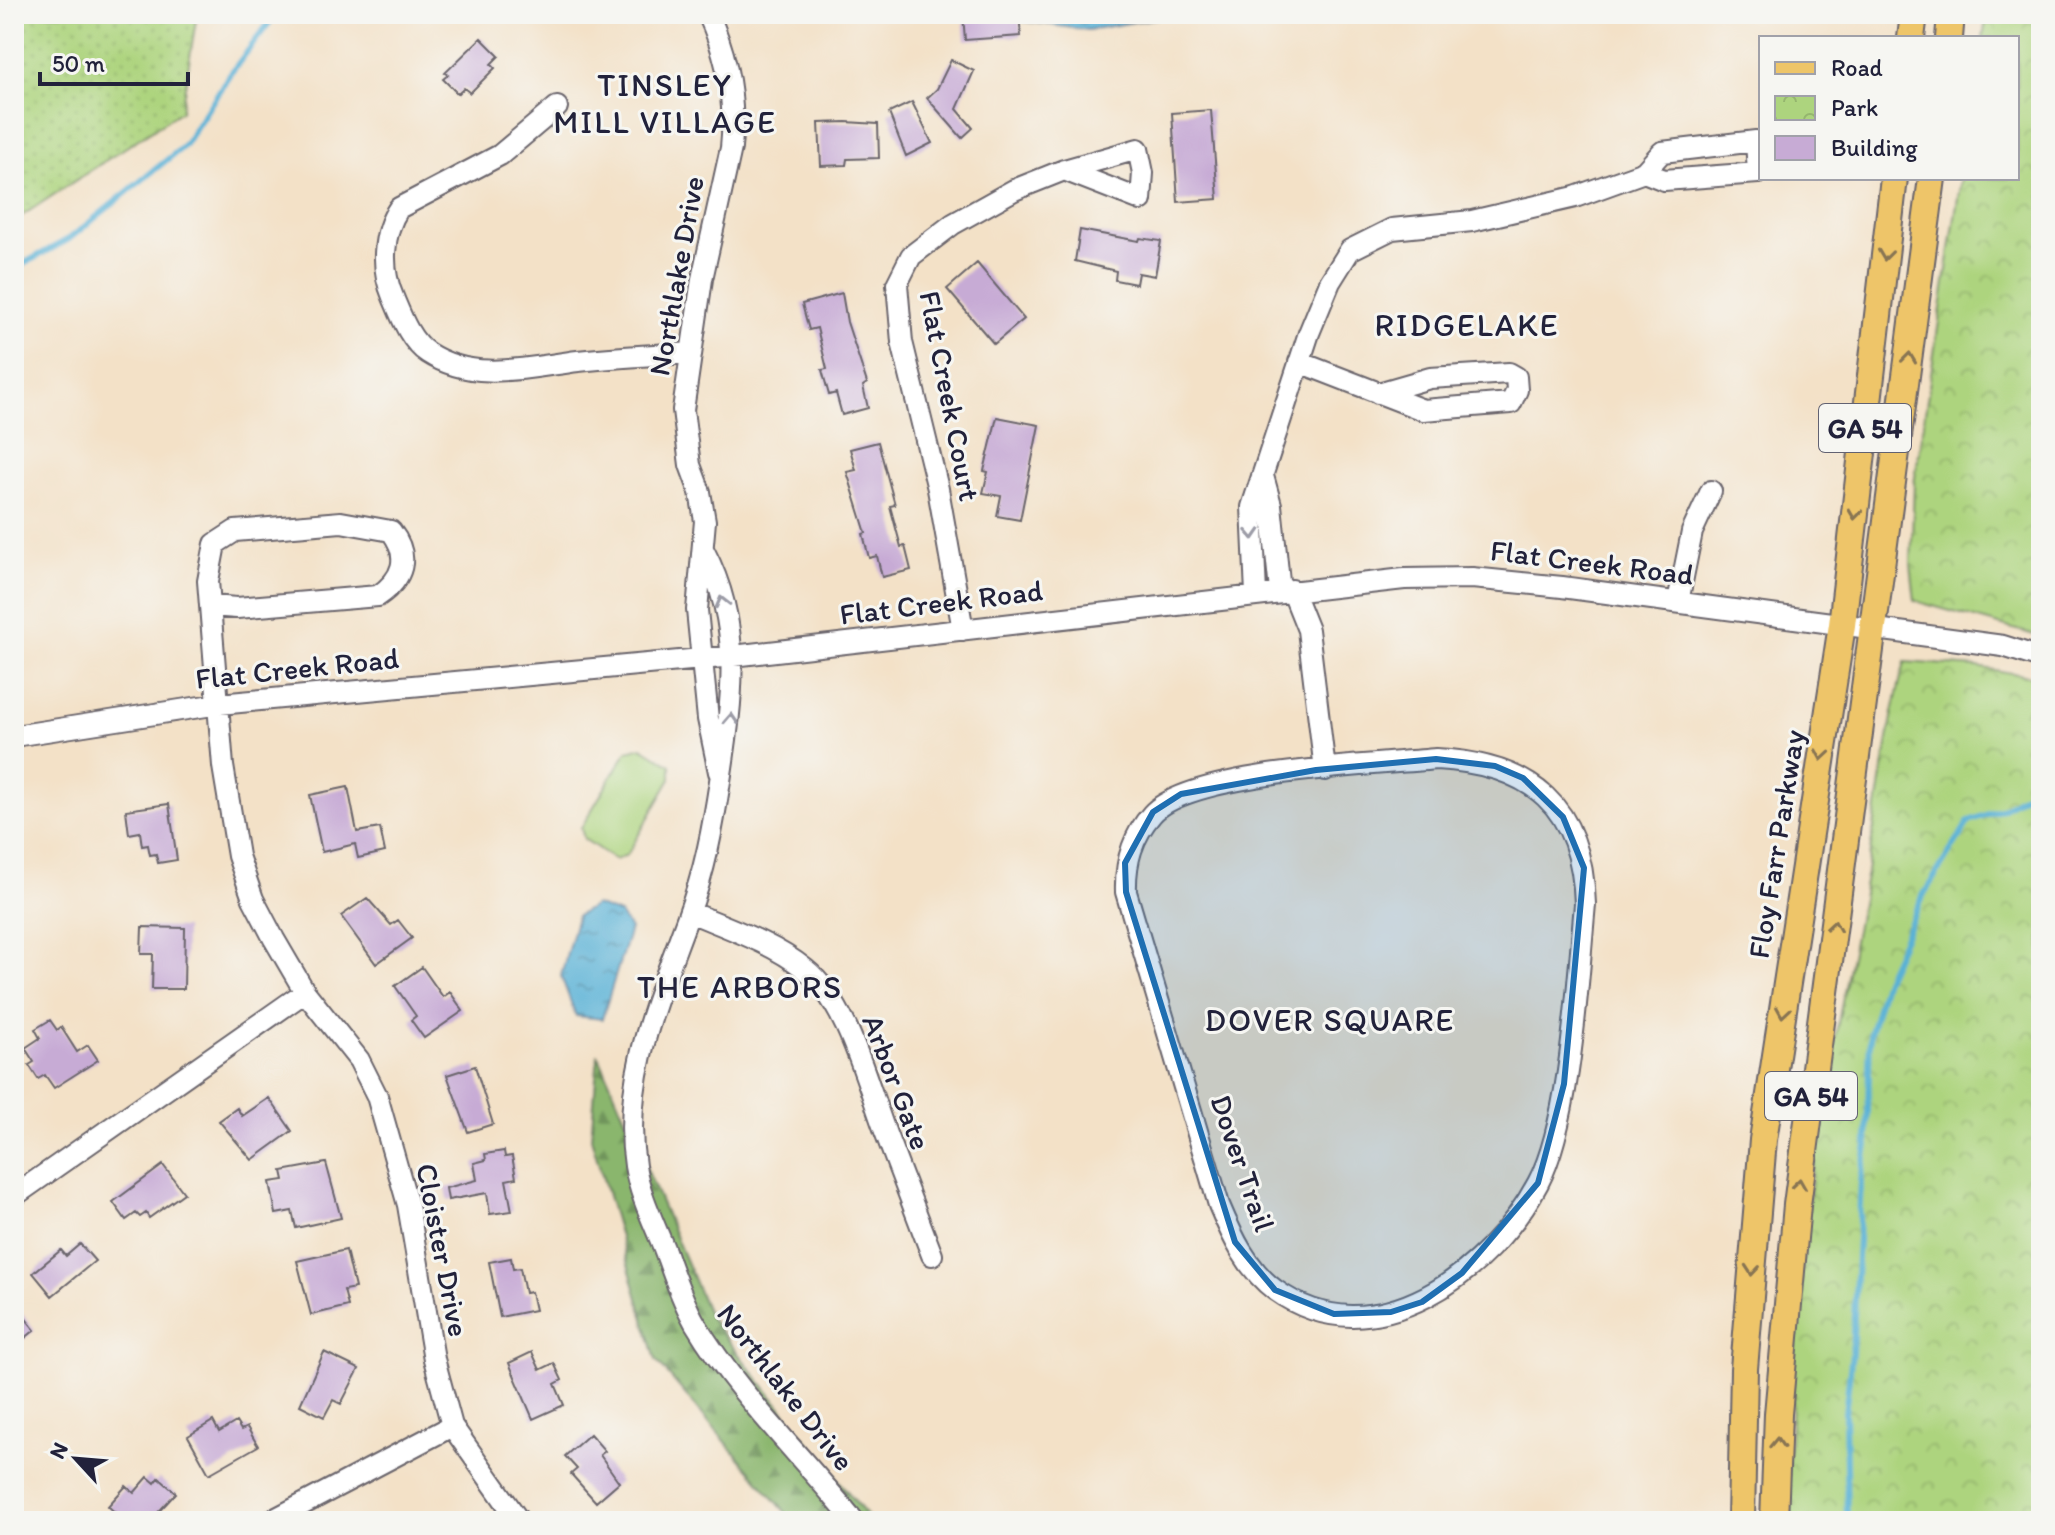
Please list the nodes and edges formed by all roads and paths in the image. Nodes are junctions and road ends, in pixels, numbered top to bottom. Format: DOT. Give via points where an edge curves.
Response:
graph roads {
  1 [pos="708,14"];
  2 [pos="1914,14"];
  3 [pos="1951,14"];
  4 [pos="1911,36"];
  5 [pos="1949,36"];
  6 [pos="557,107"];
  7 [pos="1064,170"];
  8 [pos="1644,172"];
  9 [pos="1894,180"];
  10 [pos="1932,180"];
  11 [pos="689,353"];
  12 [pos="1299,362"];
  13 [pos="1378,393"];
  14 [pos="1263,476"];
  15 [pos="1711,491"];
  16 [pos="704,551"];
  17 [pos="1286,590"];
  18 [pos="1256,594"];
  19 [pos="1678,602"];
  20 [pos="211,606"];
  21 [pos="1842,625"];
  22 [pos="1874,629"];
  23 [pos="963,630"];
  24 [pos="733,656"];
  25 [pos="703,657"];
  26 [pos="2041,658"];
  27 [pos="219,704"];
  28 [pos="14,736"];
  29 [pos="1325,770"];
  30 [pos="720,780"];
  31 [pos="690,912"];
  32 [pos="305,992"];
  33 [pos="14,1196"];
  34 [pos="932,1255"];
  35 [pos="452,1426"];
  36 [pos="271,1521"];
  37 [pos="519,1521"];
  38 [pos="854,1521"];
  39 [pos="1741,1521"];
  40 [pos="1774,1521"];
  1 -- 11 [label="street, Northlake Drive" via="733,88 734,116"];
  2 -- 4 [label="main road"];
  3 -- 5 [label="main road"];
  6 -- 11 [label="street" via="500,155 399,208 391,221 385,266 400,315 425,352 463,368 515,370"];
  7 -- 23 [label="street, Flat Creek Court" via="953,224 911,256 897,284 902,342 938,489"];
  8 -- 8 [label="street" via="1662,152 1756,141 1758,173 1664,180"];
  8 -- 12 [label="street" via="1514,213 1392,229 1370,237 1350,250 1330,282"];
  9 -- 21 [label="main road, Floy Farr Parkway / GA 54, one-way"];
  22 -- 10 [label="main road, GA 54, one-way"];
  11 -- 16 [label="street, Northlake Drive" via="685,438 700,492"];
  12 -- 13 [label="street"];
  12 -- 14 [label="street"];
  13 -- 13 [label="street" via="1423,410 1511,403 1517,390 1516,377 1509,373 1430,378"];
  14 -- 17 [label="street"];
  14 -- 18 [label="street, one-way" via="1252,507"];
  15 -- 19 [label="street" via="1692,532"];
  24 -- 16 [label="street, Northlake Drive, one-way" via="714,568"];
  16 -- 25 [label="street, Northlake Drive" via="697,610"];
  17 -- 18 [label="street, Flat Creek Road"];
  17 -- 19 [label="street, Flat Creek Road" via="1472,578"];
  17 -- 29 [label="street" via="1308,630"];
  18 -- 23 [label="street, Flat Creek Road"];
  19 -- 21 [label="street, Flat Creek Road"];
  20 -- 20 [label="street, Cloister Drive" via="378,596 396,584 402,571 401,544 391,531 341,522 235,531 215,544 208,581"];
  20 -- 27 [label="street, Cloister Drive"];
  21 -- 22 [label="street, Flat Creek Road"];
  21 -- 39 [label="main road, Floy Farr Parkway / GA 54, one-way" via="1763,1140 1744,1369"];
  22 -- 26 [label="street, Flat Creek Road" via="2003,646"];
  40 -- 22 [label="main road, GA 54, one-way" via="1797,1205"];
  23 -- 24 [label="street, Flat Creek Road"];
  24 -- 25 [label="street, Flat Creek Road"];
  30 -- 24 [label="street, Northlake Drive, one-way" via="730,735"];
  25 -- 27 [label="street, Flat Creek Road"];
  25 -- 30 [label="street, Northlake Drive"];
  27 -- 28 [label="street, Flat Creek Road"];
  27 -- 32 [label="street, Cloister Drive" via="238,856 253,899"];
  29 -- 29 [label="street, Dover Trail" via="1436,759 1495,766 1523,778 1563,817 1584,868 1585,904 1564,1084 1551,1150 1538,1183 1502,1233 1462,1273 1422,1302 1362,1315 1334,1314 1275,1290 1235,1242 1219,1205 1126,892 1125,863 1138,835 1153,812 1181,794"];
  30 -- 31 [label="street, Northlake Drive" via="715,826"];
  31 -- 34 [label="street, Arbor Gate" via="806,970 836,1006"];
  31 -- 38 [label="street, Northlake Drive" via="640,1052 632,1138 635,1169 674,1281 695,1324"];
  32 -- 33 [label="street"];
  32 -- 35 [label="street, Cloister Drive" via="359,1060 377,1096 408,1205 434,1359"];
  35 -- 36 [label="street"];
  35 -- 37 [label="street, Cloister Drive"];
}
